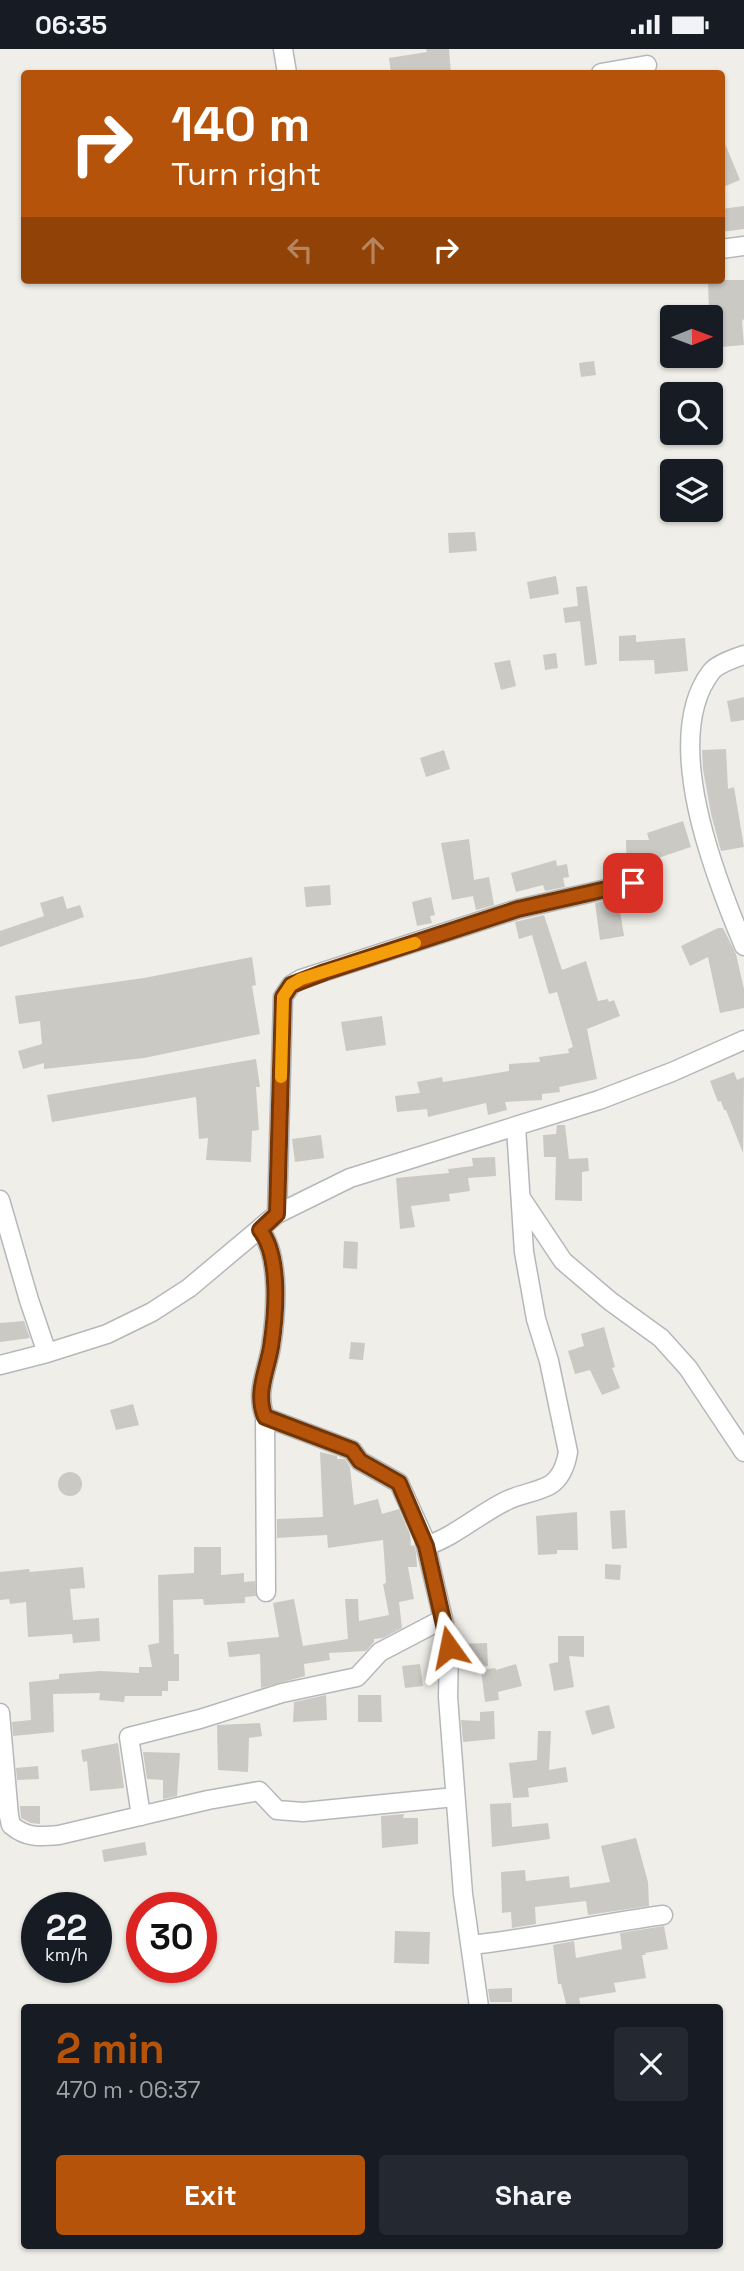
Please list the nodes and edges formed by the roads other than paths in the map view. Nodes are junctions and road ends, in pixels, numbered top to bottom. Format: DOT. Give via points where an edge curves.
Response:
graph roads {
  1 [pos="283,49"];
  2 [pos="647,65"];
  3 [pos="286,70"];
  4 [pos="618,70"];
  5 [pos="744,246"];
  6 [pos="725,248"];
  7 [pos="744,655"];
  8 [pos="633,883"];
  9 [pos="744,946"];
  10 [pos="744,1040"];
  11 [pos="516,1127"];
  12 [pos="521,1198"];
  13 [pos="0,1200"];
  14 [pos="277,1214"];
  15 [pos="260,1230"];
  16 [pos="47,1353"];
  17 [pos="0,1365"];
  18 [pos="265,1417"];
  19 [pos="744,1452"];
  20 [pos="426,1546"];
  21 [pos="266,1592"];
  22 [pos="443,1619"];
  23 [pos="0,1713"];
  24 [pos="2,1755"];
  25 [pos="455,1797"];
  26 [pos="141,1816"];
  27 [pos="663,1916"];
  28 [pos="471,1945"];
  29 [pos="479,2004"];
  1 -- 3 [label="street"];
  2 -- 4 [label="street"];
  5 -- 6 [label="street"];
  7 -- 9 [label="street" via="712,670 696,702 689,732 703,831"];
  8 -- 14 [label="street" via="518,909 291,985 283,997"];
  10 -- 11 [label="street" via="672,1072"];
  11 -- 12 [label="street"];
  11 -- 14 [label="street" via="350,1178"];
  12 -- 19 [label="street" via="562,1261 661,1338 688,1368"];
  12 -- 20 [label="street" via="524,1252 568,1452 566,1462 550,1484 507,1501"];
  13 -- 16 [label="street"];
  14 -- 15 [label="street"];
  15 -- 16 [label="street" via="152,1312 107,1334"];
  15 -- 18 [label="street" via="270,1246 275,1274 271,1347 261,1382"];
  16 -- 17 [label="street"];
  18 -- 20 [label="street" via="352,1450 360,1461 399,1483"];
  18 -- 21 [label="street"];
  20 -- 22 [label="street"];
  22 -- 25 [label="street" via="449,1647 447,1697"];
  22 -- 26 [label="street" via="380,1652 356,1677 282,1693 130,1737"];
  23 -- 24 [label="street"];
  24 -- 26 [label="street" via="11,1825 26,1835 59,1835"];
  25 -- 26 [label="street" via="303,1812 277,1810 259,1791"];
  25 -- 28 [label="street"];
  27 -- 28 [label="street"];
  28 -- 29 [label="street"];
}
